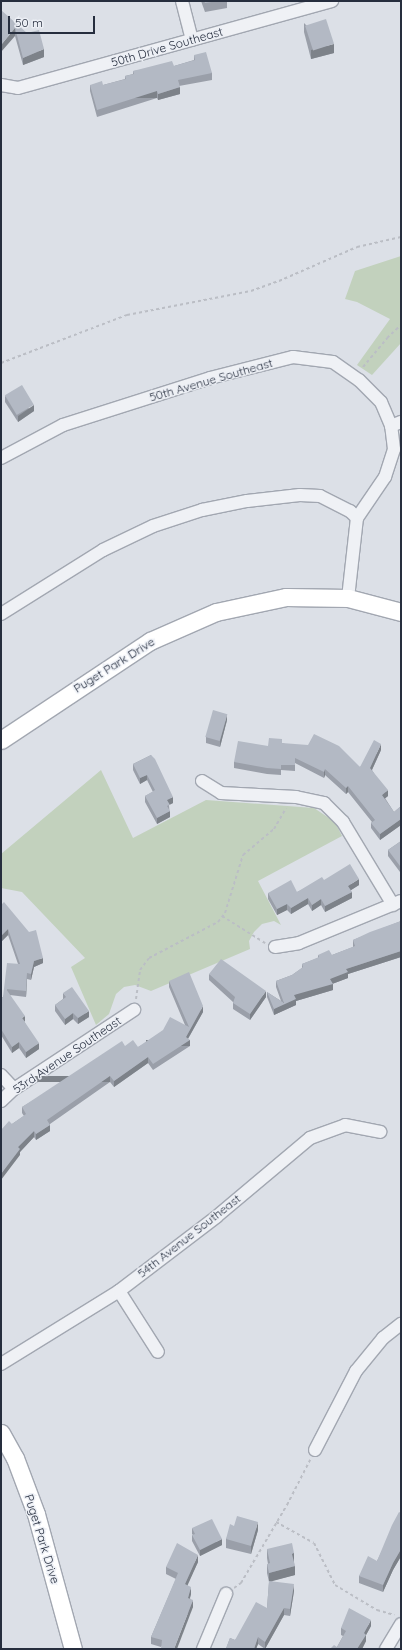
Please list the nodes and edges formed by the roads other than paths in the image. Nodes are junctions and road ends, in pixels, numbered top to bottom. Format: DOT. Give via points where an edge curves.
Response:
graph roads {
  1 [pos="182,1"];
  2 [pos="332,1"];
  3 [pos="192,40"];
  4 [pos="1,85"];
  5 [pos="396,424"];
  6 [pos="1,458"];
  7 [pos="358,518"];
  8 [pos="348,598"];
  9 [pos="401,612"];
  10 [pos="1,614"];
  11 [pos="1,740"];
  12 [pos="202,781"];
  13 [pos="397,903"];
  14 [pos="275,947"];
  15 [pos="134,1010"];
  16 [pos="1,1075"];
  17 [pos="14,1089"];
  18 [pos="1,1101"];
  19 [pos="380,1132"];
  20 [pos="119,1291"];
  21 [pos="401,1324"];
  22 [pos="158,1352"];
  23 [pos="1,1364"];
  24 [pos="1,1433"];
  25 [pos="315,1450"];
  26 [pos="226,1594"];
  27 [pos="401,1624"];
  28 [pos="73,1649"];
  29 [pos="203,1649"];
  30 [pos="386,1649"];
  1 -- 3 [label="street"];
  2 -- 3 [label="street, 50th Drive Southeast"];
  3 -- 4 [label="street, 50th Drive Southeast" via="18,88"];
  5 -- 6 [label="street, 50th Avenue Southeast" via="381,402 359,380 333,362 293,357 210,378 63,425"];
  5 -- 7 [label="street, 50th Avenue Southeast" via="394,449 385,477"];
  7 -- 8 [label="street"];
  7 -- 10 [label="street" via="350,511 320,496 300,495 247,501 202,510 153,526 102,550"];
  8 -- 9 [label="street, Puget Park Drive"];
  8 -- 11 [label="street, Puget Park Drive" via="286,597 216,612 150,641"];
  12 -- 13 [label="street" via="221,793 292,797 324,804 343,822"];
  13 -- 14 [label="street" via="299,943"];
  15 -- 17 [label="street, 53rd Avenue Southeast"];
  16 -- 17 [label="street"];
  17 -- 18 [label="street, 53rd Avenue Southeast"];
  19 -- 20 [label="street, 54th Avenue Southeast" via="344,1125 310,1138 216,1217"];
  20 -- 22 [label="street"];
  20 -- 23 [label="street, 54th Avenue Southeast"];
  21 -- 25 [label="street" via="383,1338 356,1371"];
  24 -- 28 [label="street, Puget Park Drive" via="14,1458 36,1514"];
  26 -- 29 [label="street"];
  27 -- 30 [label="street"];
}
